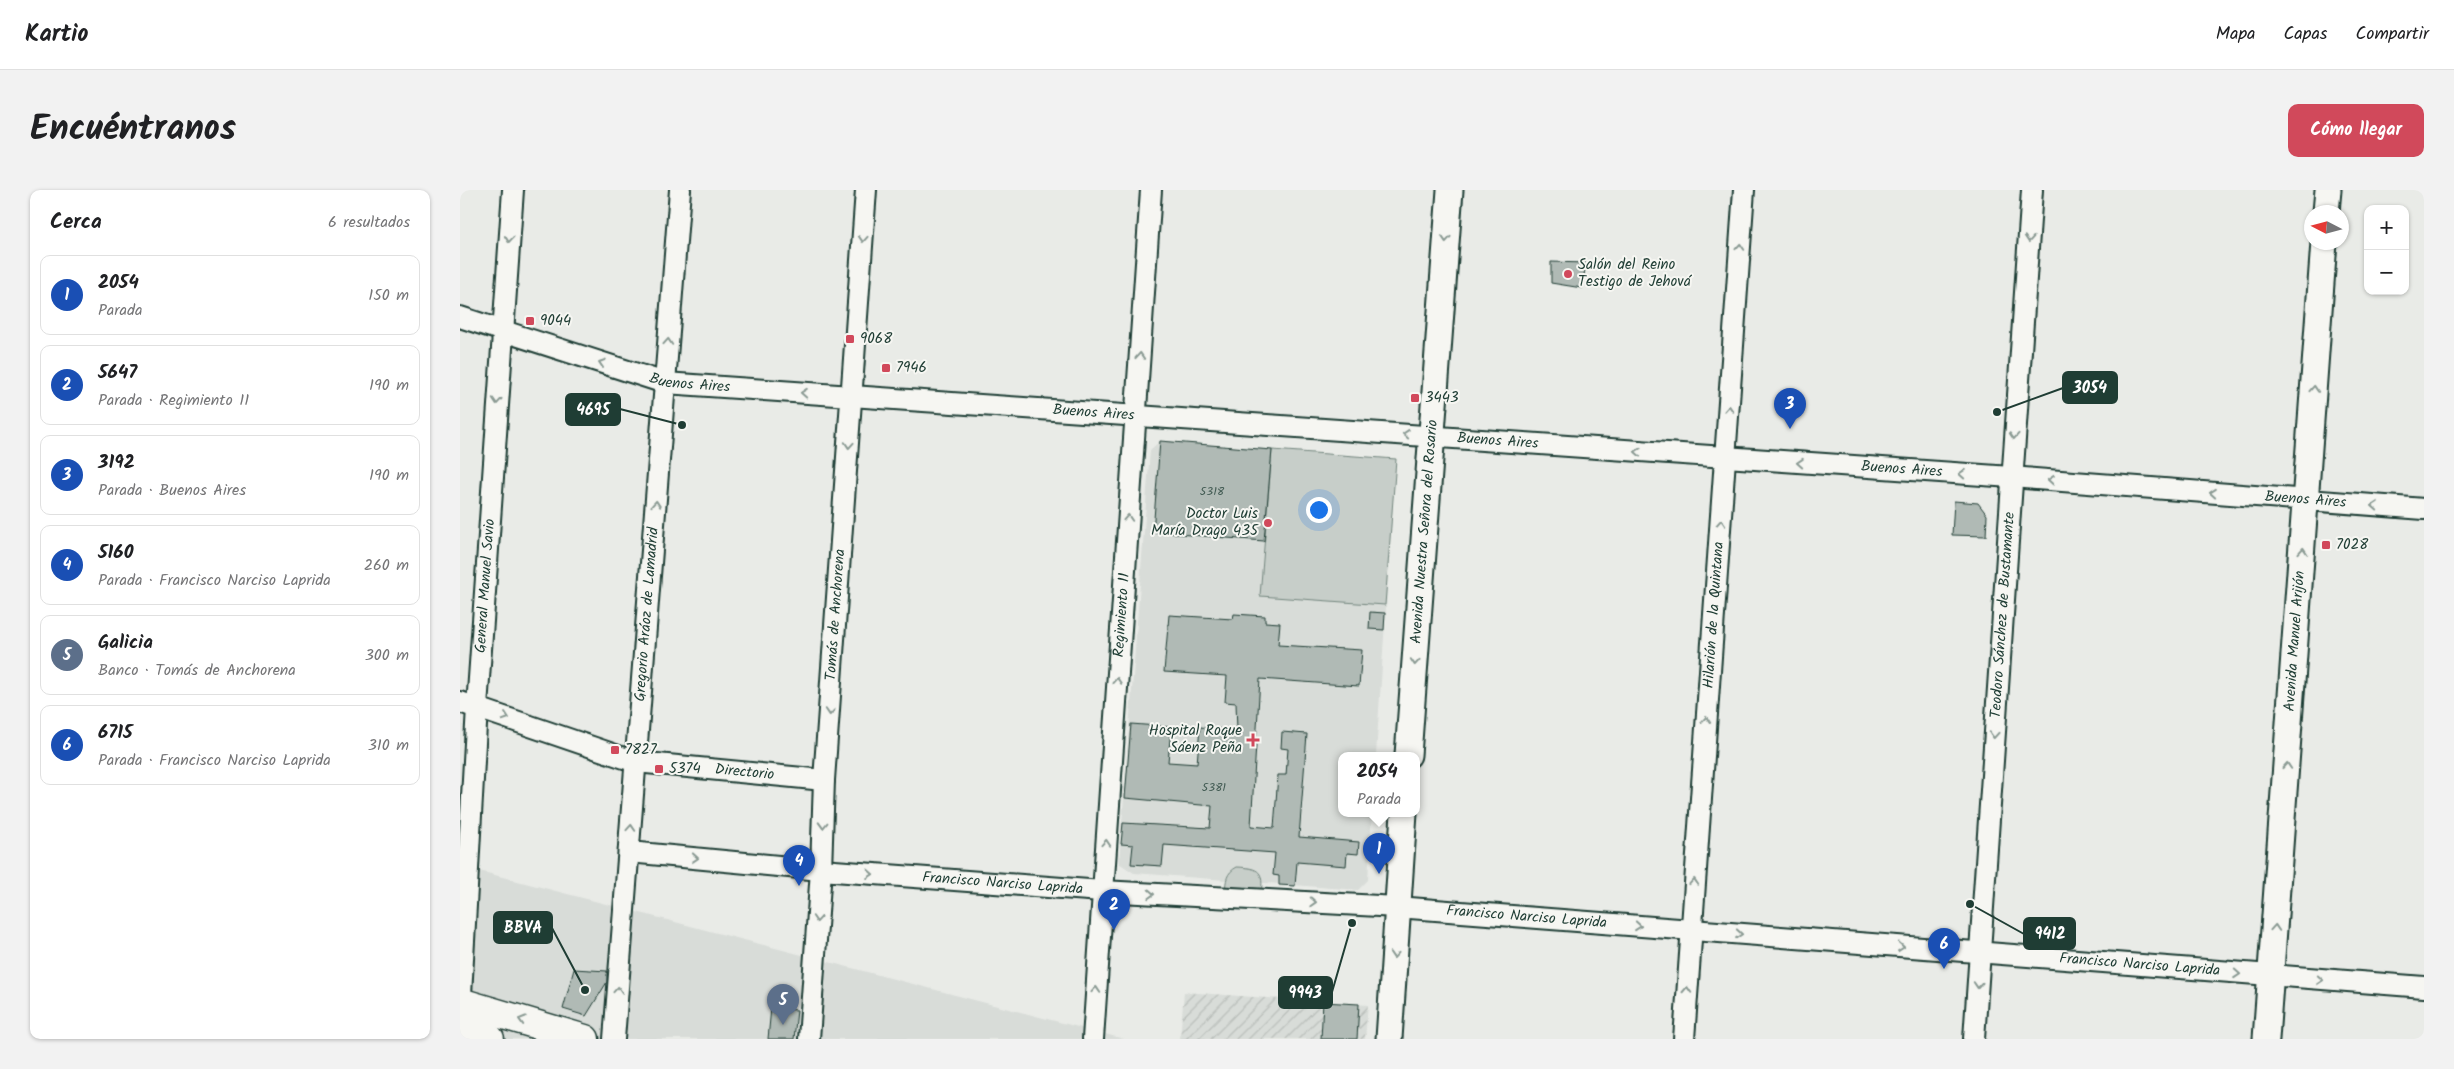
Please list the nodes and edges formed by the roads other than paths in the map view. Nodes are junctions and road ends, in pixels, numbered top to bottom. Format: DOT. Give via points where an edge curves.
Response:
graph roads {
  1 [pos="513,190"];
  2 [pos="680,190"];
  3 [pos="866,190"];
  4 [pos="1151,190"];
  5 [pos="1450,190"];
  6 [pos="1744,190"];
  7 [pos="2032,190"];
  8 [pos="2328,190"];
  9 [pos="2327,205"];
  10 [pos="2323,250"];
  11 [pos="460,317"];
  12 [pos="502,330"];
  13 [pos="665,383"];
  14 [pos="853,397"];
  15 [pos="1136,415"];
  16 [pos="1432,436"];
  17 [pos="1726,458"];
  18 [pos="2011,477"];
  19 [pos="2307,501"];
  20 [pos="2424,509"];
  21 [pos="468,705"];
  22 [pos="1408,752"];
  23 [pos="636,762"];
  24 [pos="824,780"];
  25 [pos="1404,817"];
  26 [pos="629,852"];
  27 [pos="821,870"];
  28 [pos="1102,891"];
  29 [pos="1398,907"];
  30 [pos="1690,931"];
  31 [pos="1980,954"];
  32 [pos="2271,976"];
  33 [pos="2424,987"];
  34 [pos="460,1006"];
  35 [pos="460,1030"];
  36 [pos="490,1039"];
  37 [pos="586,1039"];
  38 [pos="614,1039"];
  39 [pos="809,1039"];
  40 [pos="1093,1039"];
  41 [pos="1389,1039"];
  42 [pos="1684,1039"];
  43 [pos="1974,1039"];
  44 [pos="2266,1039"];
  1 -- 12 [label="street, General Manuel Savio, one-way"];
  13 -- 2 [label="street, Gregorio Aráoz de Lamadrid, one-way"];
  3 -- 14 [label="street, Tomás de Anchorena, one-way"];
  15 -- 4 [label="street, Regimiento 11, one-way"];
  5 -- 16 [label="street, Avenida Nuestra Señora del Rosario, one-way"];
  17 -- 6 [label="street, Hilarión de la Quintana, one-way"];
  7 -- 18 [label="street, Teodoro Sánchez de Bustamante, one-way"];
  8 -- 9 [label="street"];
  19 -- 10 [label="street, Avenida Manuel Arijón, one-way"];
  11 -- 12 [label="street, Buenos Aires"];
  13 -- 12 [label="street, Buenos Aires, one-way"];
  12 -- 21 [label="street, General Manuel Savio, one-way"];
  14 -- 13 [label="street, Buenos Aires, one-way"];
  23 -- 13 [label="street, Gregorio Aráoz de Lamadrid, one-way"];
  14 -- 15 [label="street, Buenos Aires"];
  14 -- 24 [label="street, Tomás de Anchorena, one-way"];
  16 -- 15 [label="street, Buenos Aires, one-way"];
  28 -- 15 [label="street, Regimiento 11, one-way"];
  17 -- 16 [label="street, Buenos Aires, one-way"];
  16 -- 22 [label="street, Avenida Nuestra Señora del Rosario, one-way"];
  18 -- 17 [label="street, Buenos Aires, one-way"];
  30 -- 17 [label="street, Hilarión de la Quintana, one-way"];
  19 -- 18 [label="street, Buenos Aires, one-way"];
  18 -- 31 [label="street, Teodoro Sánchez de Bustamante, one-way"];
  20 -- 19 [label="street, Buenos Aires, one-way"];
  32 -- 19 [label="street, Avenida Manuel Arijón, one-way"];
  21 -- 23 [label="street, one-way"];
  21 -- 34 [label="street, General Manuel Savio"];
  23 -- 24 [label="street, Directorio"];
  26 -- 23 [label="street, Gregorio Aráoz de Lamadrid, one-way"];
  24 -- 27 [label="street, Tomás de Anchorena, one-way"];
  25 -- 29 [label="street"];
  26 -- 27 [label="street, Francisco Narciso Laprida, one-way"];
  38 -- 26 [label="street, Gregorio Aráoz de Lamadrid, one-way"];
  27 -- 28 [label="street, Francisco Narciso Laprida, one-way"];
  27 -- 39 [label="street, Tomás de Anchorena, one-way"];
  28 -- 29 [label="street, Francisco Narciso Laprida, one-way"];
  40 -- 28 [label="street, Regimiento 11, one-way"];
  29 -- 30 [label="street, Francisco Narciso Laprida, one-way"];
  29 -- 41 [label="street, one-way"];
  30 -- 31 [label="street, Francisco Narciso Laprida, one-way"];
  42 -- 30 [label="street, Hilarión de la Quintana, one-way"];
  31 -- 32 [label="street, Francisco Narciso Laprida, one-way"];
  31 -- 43 [label="street, Teodoro Sánchez de Bustamante, one-way"];
  32 -- 33 [label="street, Francisco Narciso Laprida, one-way"];
  32 -- 44 [label="street, Avenida Manuel Arijón"];
  37 -- 34 [label="main road, one-way"];
  35 -- 36 [label="main road"];
}
